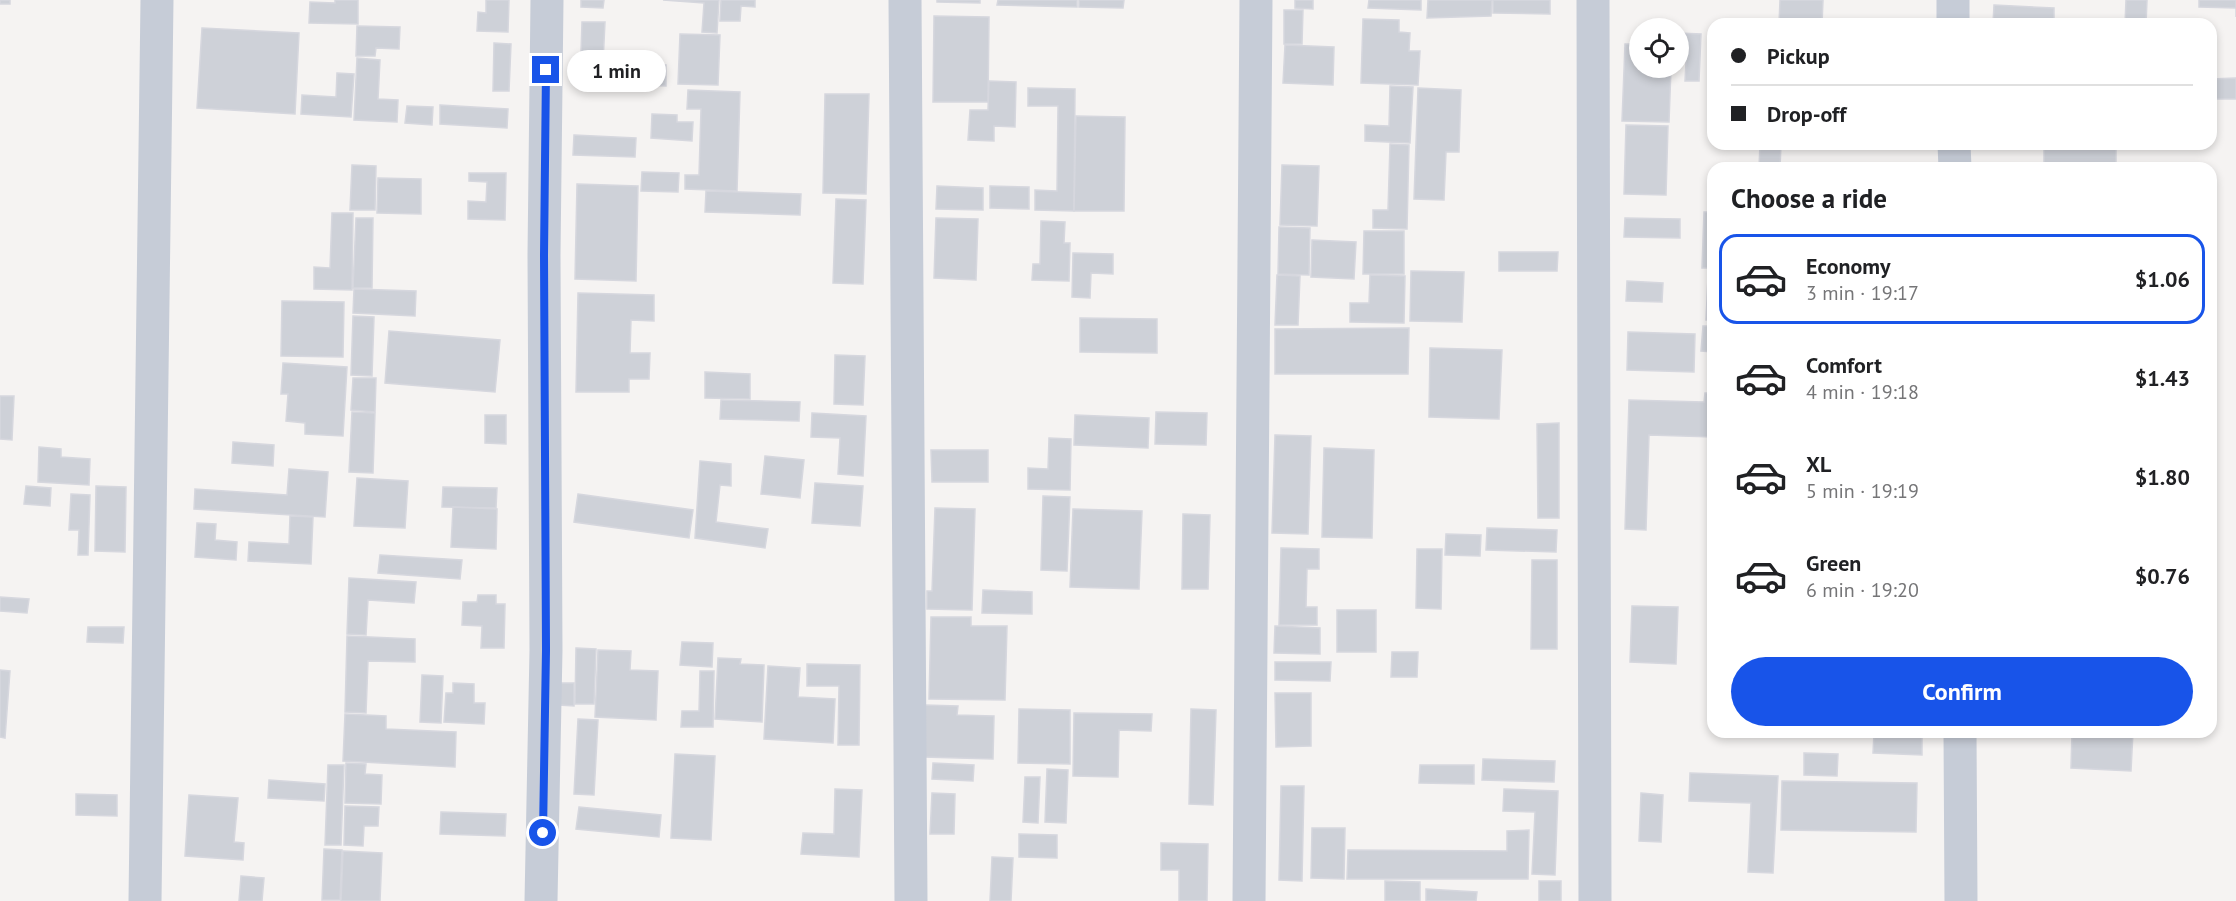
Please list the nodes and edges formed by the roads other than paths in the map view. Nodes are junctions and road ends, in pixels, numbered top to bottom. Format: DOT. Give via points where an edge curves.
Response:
graph roads {
  1 [pos="157,0"];
  2 [pos="547,0"];
  3 [pos="905,0"];
  4 [pos="1256,0"];
  5 [pos="1593,0"];
  6 [pos="1953,0"];
  7 [pos="1953,18"];
  8 [pos="1960,738"];
  9 [pos="145,901"];
  10 [pos="542,901"];
  11 [pos="911,901"];
  12 [pos="1249,901"];
  13 [pos="1595,901"];
  14 [pos="1961,901"];
  1 -- 9 [label="street"];
  2 -- 10 [label="street"];
  3 -- 11 [label="street"];
  4 -- 12 [label="street"];
  5 -- 13 [label="street"];
  6 -- 7 [label="street"];
  8 -- 14 [label="street"];
}
